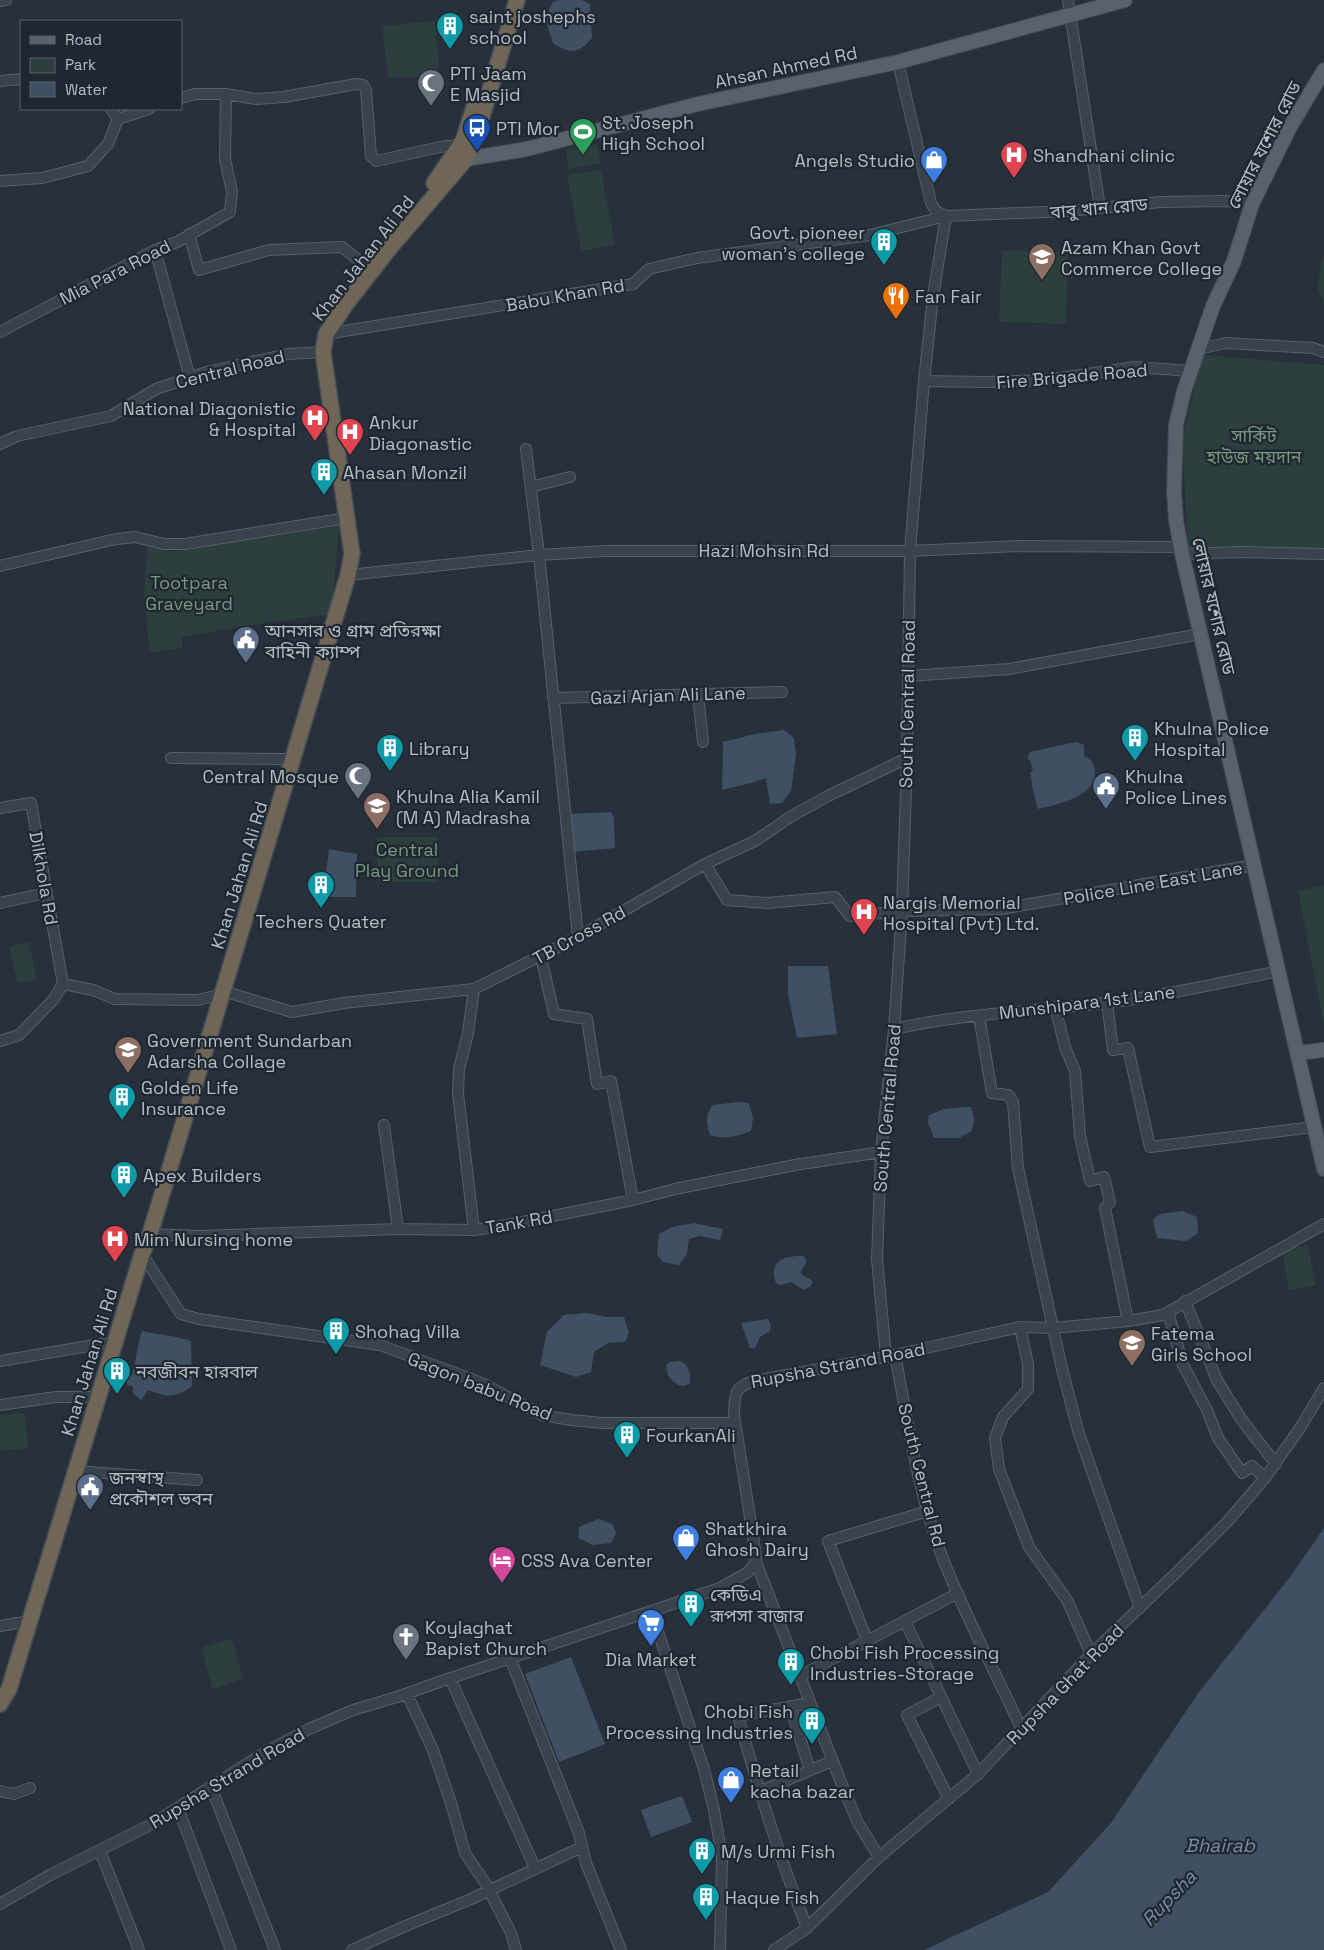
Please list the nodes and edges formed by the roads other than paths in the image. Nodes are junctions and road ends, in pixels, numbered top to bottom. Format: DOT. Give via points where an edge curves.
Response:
graph roads {
  1 [pos="0,0"];
  2 [pos="6,0"];
  3 [pos="509,0"];
  4 [pos="517,0"];
  5 [pos="1068,0"];
  6 [pos="1124,0"];
  7 [pos="1071,15"];
  8 [pos="898,62"];
  9 [pos="1324,70"];
  10 [pos="20,79"];
  11 [pos="0,81"];
  12 [pos="226,94"];
  13 [pos="182,98"];
  14 [pos="112,110"];
  15 [pos="146,110"];
  16 [pos="118,119"];
  17 [pos="460,153"];
  18 [pos="0,181"];
  19 [pos="1252,204"];
  20 [pos="1100,208"];
  21 [pos="946,216"];
  22 [pos="189,234"];
  23 [pos="155,250"];
  24 [pos="365,265"];
  25 [pos="0,332"];
  26 [pos="326,334"];
  27 [pos="1198,349"];
  28 [pos="318,352"];
  29 [pos="1324,352"];
  30 [pos="1191,371"];
  31 [pos="190,378"];
  32 [pos="924,381"];
  33 [pos="0,444"];
  34 [pos="526,449"];
  35 [pos="570,477"];
  36 [pos="531,487"];
  37 [pos="343,519"];
  38 [pos="910,551"];
  39 [pos="1181,551"];
  40 [pos="1324,554"];
  41 [pos="539,555"];
  42 [pos="0,566"];
  43 [pos="348,575"];
  44 [pos="1200,634"];
  45 [pos="908,676"];
  46 [pos="782,692"];
  47 [pos="698,694"];
  48 [pos="553,698"];
  49 [pos="703,742"];
  50 [pos="171,758"];
  51 [pos="907,758"];
  52 [pos="285,759"];
  53 [pos="0,808"];
  54 [pos="705,864"];
  55 [pos="1254,865"];
  56 [pos="46,893"];
  57 [pos="0,903"];
  58 [pos="902,911"];
  59 [pos="578,937"];
  60 [pos="541,957"];
  61 [pos="1279,971"];
  62 [pos="63,984"];
  63 [pos="474,989"];
  64 [pos="219,994"];
  65 [pos="1107,1002"];
  66 [pos="1055,1008"];
  67 [pos="979,1016"];
  68 [pos="894,1030"];
  69 [pos="0,1041"];
  70 [pos="1324,1050"];
  71 [pos="1297,1053"];
  72 [pos="384,1125"];
  73 [pos="1314,1127"];
  74 [pos="881,1152"];
  75 [pos="1324,1169"];
  76 [pos="633,1200"];
  77 [pos="1324,1224"];
  78 [pos="398,1229"];
  79 [pos="474,1230"];
  80 [pos="150,1234"];
  81 [pos="142,1254"];
  82 [pos="1185,1301"];
  83 [pos="1168,1312"];
  84 [pos="1128,1321"];
  85 [pos="1020,1326"];
  86 [pos="1053,1328"];
  87 [pos="106,1343"];
  88 [pos="890,1356"];
  89 [pos="0,1360"];
  90 [pos="1324,1388"];
  91 [pos="94,1397"];
  92 [pos="0,1405"];
  93 [pos="735,1423"];
  94 [pos="1276,1464"];
  95 [pos="75,1471"];
  96 [pos="1265,1478"];
  97 [pos="197,1480"];
  98 [pos="928,1511"];
  99 [pos="756,1562"];
  100 [pos="958,1593"];
  101 [pos="1140,1608"];
  102 [pos="651,1611"];
  103 [pos="905,1621"];
  104 [pos="25,1622"];
  105 [pos="0,1626"];
  106 [pos="867,1640"];
  107 [pos="1091,1654"];
  108 [pos="510,1658"];
  109 [pos="800,1676"];
  110 [pos="450,1678"];
  111 [pos="407,1694"];
  112 [pos="941,1697"];
  113 [pos="810,1703"];
  114 [pos="0,1704"];
  115 [pos="790,1706"];
  116 [pos="1021,1728"];
  117 [pos="832,1761"];
  118 [pos="810,1770"];
  119 [pos="978,1774"];
  120 [pos="211,1787"];
  121 [pos="30,1788"];
  122 [pos="0,1791"];
  123 [pos="759,1792"];
  124 [pos="949,1799"];
  125 [pos="178,1808"];
  126 [pos="582,1847"];
  127 [pos="100,1851"];
  128 [pos="879,1857"];
  129 [pos="535,1868"];
  130 [pos="489,1890"];
  131 [pos="0,1904"];
  132 [pos="807,1928"];
  133 [pos="139,1950"];
  134 [pos="231,1950"];
  135 [pos="274,1950"];
  136 [pos="352,1950"];
  137 [pos="516,1950"];
  138 [pos="621,1950"];
  139 [pos="720,1950"];
  140 [pos="774,1950"];
  1 -- 2 [label="street"];
  3 -- 17 [label="highway, Khan Jahan Ali Rd"];
  4 -- 17 [label="highway, Khan Jahan Ali Rd" via="473,146"];
  5 -- 7 [label="street"];
  6 -- 7 [label="main road, Ahsan Ahmed Rd"];
  7 -- 8 [label="main road, Ahsan Ahmed Rd"];
  7 -- 20 [label="street"];
  8 -- 17 [label="main road, Ahsan Ahmed Rd" via="698,104 527,149"];
  8 -- 21 [label="street" via="931,203 936,211"];
  9 -- 19 [label="main road, লোয়ার যশোর রোড"];
  10 -- 11 [label="street"];
  12 -- 13 [label="street" via="194,94"];
  12 -- 17 [label="street" via="256,99 284,98 363,85 371,156 376,160 445,146"];
  12 -- 22 [label="street, Mia Para Road" via="226,159 232,192 230,212"];
  14 -- 16 [label="street"];
  15 -- 16 [label="street"];
  16 -- 18 [label="street" via="108,144 88,166 42,178"];
  17 -- 24 [label="highway, Khan Jahan Ali Rd"];
  17 -- 26 [label="highway, Khan Jahan Ali Rd"];
  19 -- 20 [label="street, বাবু খান রোড" via="1161,202"];
  19 -- 27 [label="main road, লোয়ার যশোর রোড" via="1234,261"];
  20 -- 21 [label="street, বাবু খান রোড"];
  21 -- 26 [label="street, Babu Khan Rd" via="870,235 697,258 649,269 633,284"];
  21 -- 32 [label="street, South Central Road"];
  22 -- 23 [label="street, Mia Para Road"];
  22 -- 24 [label="street" via="199,270 269,250 342,247"];
  23 -- 25 [label="street, Mia Para Road"];
  23 -- 31 [label="street"];
  24 -- 28 [label="highway, Khan Jahan Ali Rd" via="317,328"];
  26 -- 28 [label="highway, Khan Jahan Ali Rd"];
  27 -- 29 [label="street" via="1226,343 1303,347"];
  27 -- 30 [label="main road, লোয়ার যশোর রোড"];
  28 -- 31 [label="street, Central Road" via="288,354"];
  28 -- 37 [label="highway, Khan Jahan Ali Rd"];
  30 -- 32 [label="street, Fire Brigade Road" via="1135,368 1046,380"];
  30 -- 39 [label="main road, লোয়ার যশোর রোড" via="1176,425 1174,491"];
  31 -- 33 [label="street, Central Road" via="156,389 111,416 17,436"];
  32 -- 38 [label="street, South Central Road"];
  34 -- 36 [label="street"];
  35 -- 36 [label="street"];
  36 -- 41 [label="street"];
  37 -- 42 [label="street" via="185,544 164,544 135,537 116,539"];
  37 -- 43 [label="highway, Khan Jahan Ali Rd" via="352,554"];
  37 -- 52 [label="highway, Khan Jahan Ali Rd" via="345,552 342,573"];
  38 -- 39 [label="street, Hazi Mohsin Rd" via="1018,546"];
  38 -- 41 [label="street, Hazi Mohsin Rd" via="605,551"];
  38 -- 45 [label="street, South Central Road"];
  39 -- 40 [label="street, Hazi Mohsin Rd"];
  39 -- 44 [label="main road, লোয়ার যশোর রোড"];
  41 -- 43 [label="street, Hazi Mohsin Rd"];
  41 -- 48 [label="street"];
  43 -- 64 [label="highway, Khan Jahan Ali Rd"];
  44 -- 45 [label="street" via="1008,669"];
  44 -- 55 [label="main road, লোয়ার যশোর রোড"];
  45 -- 51 [label="street, South Central Road"];
  46 -- 47 [label="street, Gazi Arjan Ali Lane"];
  47 -- 48 [label="street, Gazi Arjan Ali Lane"];
  47 -- 49 [label="street"];
  48 -- 59 [label="street"];
  50 -- 52 [label="street"];
  51 -- 54 [label="street, TB Cross Rd" via="828,796 756,841"];
  51 -- 58 [label="street, South Central Road"];
  52 -- 64 [label="highway, Khan Jahan Ali Rd" via="264,824"];
  53 -- 56 [label="street, Dilkhola Rd" via="31,803"];
  54 -- 58 [label="street, Police Line East Lane" via="727,900 768,904 834,897 850,916"];
  54 -- 59 [label="street, TB Cross Rd"];
  55 -- 58 [label="street, Police Line East Lane" via="1000,910"];
  55 -- 61 [label="main road, লোয়ার যশোর রোড"];
  56 -- 57 [label="street"];
  56 -- 62 [label="street, Dilkhola Rd"];
  58 -- 68 [label="street, South Central Road"];
  59 -- 60 [label="street, TB Cross Rd"];
  60 -- 63 [label="street, TB Cross Rd"];
  60 -- 76 [label="street" via="554,1014 587,1019 597,1084 611,1081"];
  61 -- 65 [label="street, Munshipara 1st Lane"];
  61 -- 71 [label="main road, লোয়ার যশোর রোড"];
  62 -- 64 [label="street" via="93,990 115,999 197,1000"];
  62 -- 69 [label="street" via="53,1000 19,1035"];
  63 -- 64 [label="street, TB Cross Rd" via="292,1012"];
  63 -- 79 [label="street" via="459,1069 458,1093"];
  64 -- 80 [label="highway, Khan Jahan Ali Rd"];
  64 -- 87 [label="highway, Khan Jahan Ali Rd"];
  65 -- 66 [label="street, Munshipara 1st Lane"];
  65 -- 73 [label="street" via="1113,1050 1128,1048 1150,1147"];
  66 -- 67 [label="street, Munshipara 1st Lane"];
  66 -- 84 [label="street" via="1075,1071 1080,1136 1090,1181 1104,1177 1110,1202 1105,1208"];
  67 -- 68 [label="street, Munshipara 1st Lane"];
  67 -- 86 [label="street" via="992,1093 1008,1095 1013,1102 1018,1168"];
  68 -- 74 [label="street, South Central Road"];
  70 -- 71 [label="main road"];
  71 -- 73 [label="main road, লোয়ার যশোর রোড"];
  72 -- 78 [label="street"];
  73 -- 75 [label="main road, লোয়ার যশোর রোড"];
  74 -- 76 [label="street, Tank Rd" via="795,1165"];
  74 -- 88 [label="street, South Central Road" via="877,1259"];
  76 -- 79 [label="street, Tank Rd"];
  77 -- 82 [label="street, Rupsha Strand Road"];
  78 -- 79 [label="street, Tank Rd"];
  78 -- 80 [label="street, Tank Rd" via="200,1236"];
  80 -- 81 [label="highway, Khan Jahan Ali Rd"];
  81 -- 91 [label="highway, Khan Jahan Ali Rd"];
  81 -- 93 [label="street, Gagon babu Road" via="181,1314 380,1345 482,1383 542,1415 552,1417 603,1423"];
  82 -- 83 [label="street, Rupsha Strand Road"];
  82 -- 94 [label="street" via="1217,1380 1241,1419"];
  83 -- 84 [label="street, Rupsha Strand Road"];
  83 -- 96 [label="street" via="1183,1365 1218,1438 1242,1473 1252,1466"];
  84 -- 86 [label="street, Rupsha Strand Road"];
  85 -- 86 [label="street, Rupsha Strand Road"];
  85 -- 88 [label="street, Rupsha Strand Road"];
  85 -- 107 [label="street" via="1028,1364 1028,1389 1003,1417 995,1438 999,1469 1029,1547 1067,1600"];
  86 -- 101 [label="street" via="1078,1434"];
  87 -- 89 [label="street"];
  87 -- 91 [label="highway, Khan Jahan Ali Rd"];
  88 -- 93 [label="street, Rupsha Strand Road" via="742,1385 735,1397"];
  88 -- 98 [label="street, South Central Rd"];
  90 -- 94 [label="street, Rupsha Ghat Road"];
  91 -- 92 [label="street" via="56,1397"];
  91 -- 95 [label="highway, Khan Jahan Ali Rd"];
  91 -- 104 [label="highway, Khan Jahan Ali Rd"];
  93 -- 99 [label="street, Rupsha Strand Road"];
  94 -- 96 [label="street, Rupsha Ghat Road"];
  95 -- 97 [label="street"];
  95 -- 104 [label="highway, Khan Jahan Ali Rd"];
  96 -- 101 [label="street, Rupsha Ghat Road" via="1228,1521"];
  98 -- 100 [label="street, South Central Rd" via="942,1557"];
  98 -- 106 [label="street" via="828,1541"];
  99 -- 102 [label="street, Rupsha Strand Road" via="748,1572 720,1588"];
  99 -- 109 [label="street"];
  100 -- 103 [label="street"];
  100 -- 116 [label="street, South Central Rd"];
  101 -- 107 [label="street, Rupsha Ghat Road"];
  102 -- 108 [label="street, Rupsha Strand Road"];
  102 -- 139 [label="street" via="704,1768 714,1810 722,1857"];
  103 -- 106 [label="street"];
  103 -- 112 [label="street"];
  104 -- 105 [label="street"];
  104 -- 114 [label="highway, Khan Jahan Ali Rd" via="1,1687"];
  106 -- 109 [label="street"];
  107 -- 116 [label="street, Rupsha Ghat Road"];
  108 -- 110 [label="street, Rupsha Strand Road"];
  108 -- 126 [label="street"];
  109 -- 113 [label="street"];
  110 -- 111 [label="street, Rupsha Strand Road"];
  110 -- 129 [label="street"];
  111 -- 120 [label="street, Rupsha Strand Road" via="353,1710 309,1728"];
  111 -- 130 [label="street" via="433,1750 466,1854"];
  112 -- 119 [label="street"];
  112 -- 124 [label="street" via="907,1716"];
  113 -- 115 [label="street"];
  113 -- 117 [label="street"];
  115 -- 118 [label="street"];
  115 -- 123 [label="street" via="738,1716"];
  116 -- 119 [label="street, Rupsha Ghat Road"];
  117 -- 118 [label="street"];
  117 -- 128 [label="street" via="858,1823"];
  118 -- 123 [label="street"];
  119 -- 124 [label="street, Rupsha Ghat Road"];
  120 -- 125 [label="street, Rupsha Strand Road"];
  120 -- 135 [label="street"];
  121 -- 122 [label="street" via="14,1794"];
  123 -- 132 [label="street"];
  124 -- 128 [label="street, Rupsha Ghat Road"];
  125 -- 127 [label="street, Rupsha Strand Road"];
  125 -- 134 [label="street"];
  126 -- 129 [label="street"];
  126 -- 138 [label="street"];
  127 -- 131 [label="street, Rupsha Strand Road" via="50,1874"];
  127 -- 133 [label="street"];
  128 -- 132 [label="street, Rupsha Ghat Road"];
  129 -- 130 [label="street"];
  130 -- 136 [label="street"];
  130 -- 137 [label="street"];
  132 -- 140 [label="street, Rupsha Ghat Road"];
}
